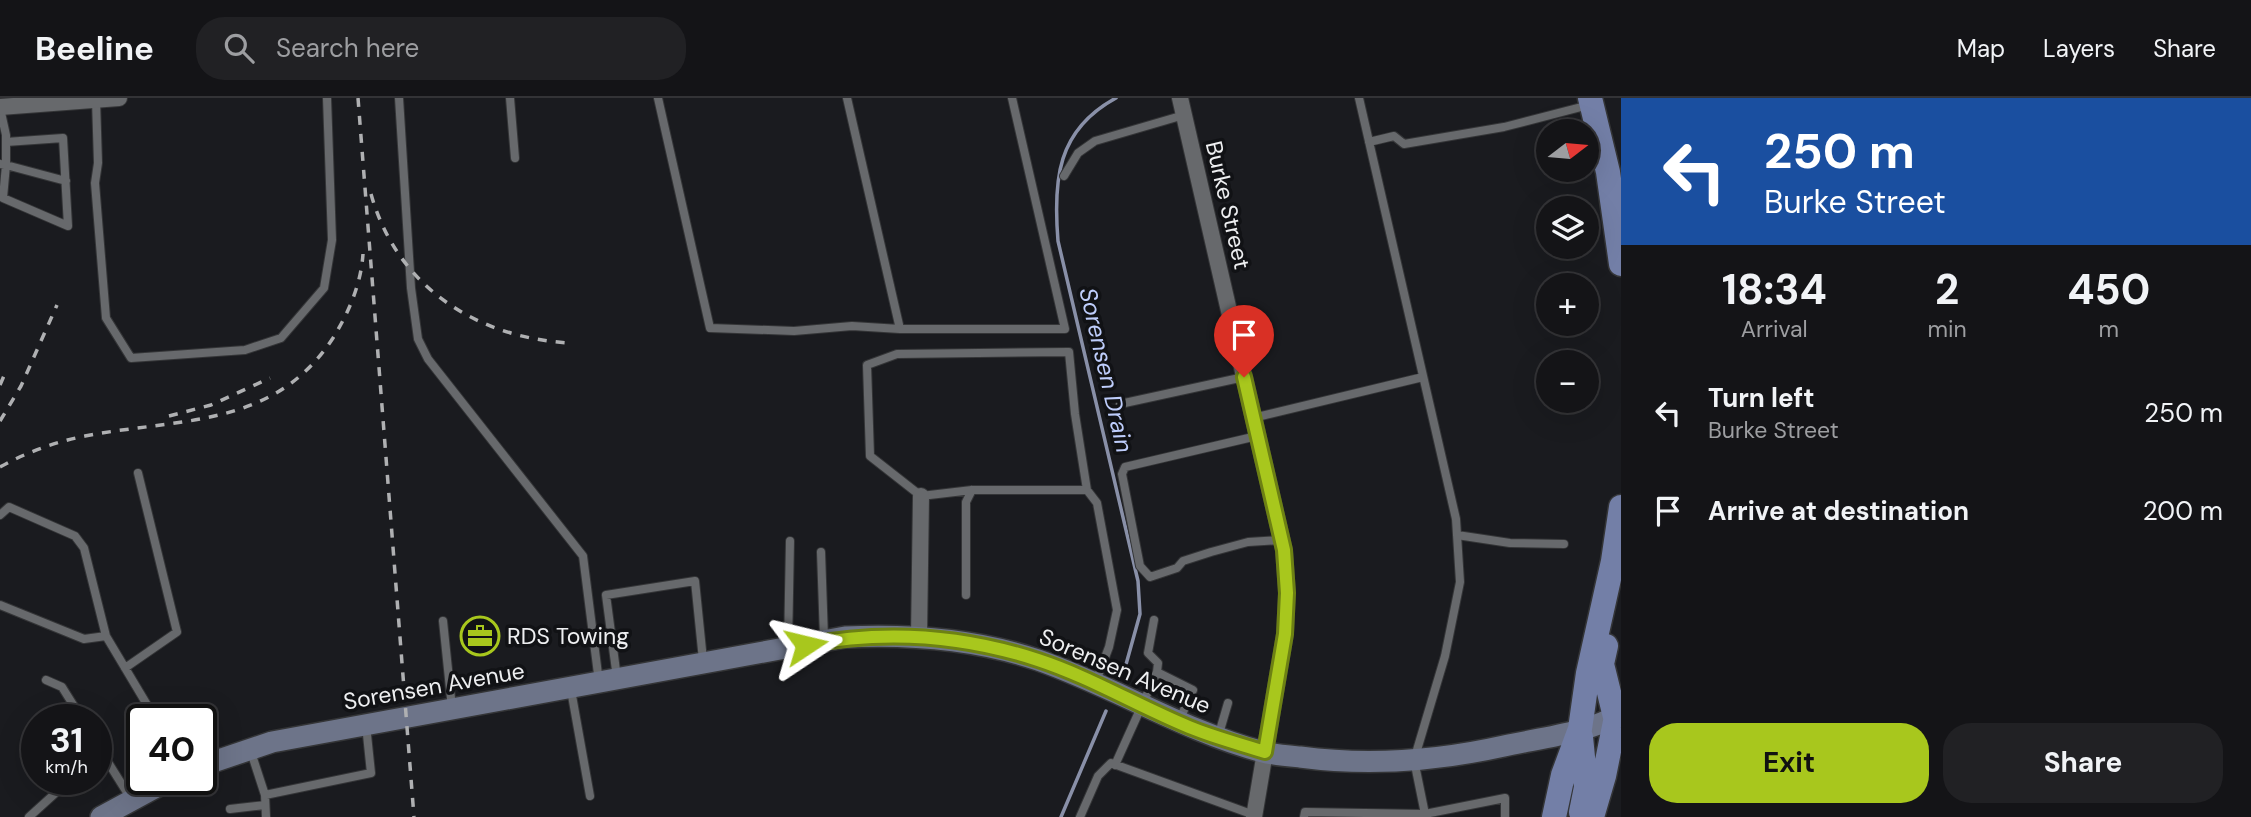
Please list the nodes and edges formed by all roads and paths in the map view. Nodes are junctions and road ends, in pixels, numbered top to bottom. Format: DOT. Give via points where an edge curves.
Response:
graph roads {
  1 [pos="118,98"];
  2 [pos="327,98"];
  3 [pos="399,98"];
  4 [pos="510,98"];
  5 [pos="658,98"];
  6 [pos="847,98"];
  7 [pos="1013,98"];
  8 [pos="1180,98"];
  9 [pos="1359,98"];
  10 [pos="88,99"];
  11 [pos="1591,101"];
  12 [pos="0,108"];
  13 [pos="1184,115"];
  14 [pos="6,142"];
  15 [pos="1369,142"];
  16 [pos="515,158"];
  17 [pos="3,164"];
  18 [pos="1064,176"];
  19 [pos="66,181"];
  20 [pos="1621,264"];
  21 [pos="900,329"];
  22 [pos="1244,377"];
  23 [pos="1423,377"];
  24 [pos="1120,404"];
  25 [pos="1254,418"];
  26 [pos="1257,436"];
  27 [pos="138,473"];
  28 [pos="972,490"];
  29 [pos="1087,490"];
  30 [pos="921,496"];
  31 [pos="1621,507"];
  32 [pos="0,515"];
  33 [pos="1457,535"];
  34 [pos="1281,540"];
  35 [pos="790,541"];
  36 [pos="1564,544"];
  37 [pos="1619,548"];
  38 [pos="821,552"];
  39 [pos="1621,568"];
  40 [pos="966,595"];
  41 [pos="0,605"];
  42 [pos="1154,620"];
  43 [pos="443,621"];
  44 [pos="106,636"];
  45 [pos="919,637"];
  46 [pos="824,641"];
  47 [pos="788,648"];
  48 [pos="703,663"];
  49 [pos="125,668"];
  50 [pos="1157,672"];
  51 [pos="46,680"];
  52 [pos="608,680"];
  53 [pos="1094,684"];
  54 [pos="571,687"];
  55 [pos="1228,703"];
  56 [pos="73,704"];
  57 [pos="146,704"];
  58 [pos="1140,705"];
  59 [pos="452,709"];
  60 [pos="1620,711"];
  61 [pos="1178,722"];
  62 [pos="366,725"];
  63 [pos="1580,729"];
  64 [pos="1218,737"];
  65 [pos="250,750"];
  66 [pos="1265,752"];
  67 [pos="1414,760"];
  68 [pos="217,761"];
  69 [pos="1115,765"];
  70 [pos="112,771"];
  71 [pos="53,795"];
  72 [pos="139,795"];
  73 [pos="265,795"];
  74 [pos="590,796"];
  75 [pos="131,799"];
  76 [pos="265,805"];
  77 [pos="230,809"];
  78 [pos="1254,816"];
  79 [pos="1425,816"];
  80 [pos="29,817"];
  81 [pos="101,817"];
  82 [pos="267,817"];
  83 [pos="1080,817"];
  84 [pos="1304,817"];
  85 [pos="1505,817"];
  86 [pos="1555,817"];
  87 [pos="1579,817"];
  88 [pos="1592,817"];
  1 -- 10 [label="street"];
  2 -- 10 [label="lane" via="332,240 324,288 281,338 245,350 131,358 106,318 94,183 98,163"];
  3 -- 52 [label="lane" via="418,339 428,359 583,556"];
  4 -- 16 [label="lane"];
  5 -- 21 [label="lane" via="710,328"];
  6 -- 21 [label="lane"];
  7 -- 21 [label="lane" via="1065,329"];
  8 -- 13 [label="street, Burke Street"];
  9 -- 15 [label="lane"];
  10 -- 12 [label="street"];
  11 -- 15 [label="lane" via="1504,127 1404,144 1394,136"];
  11 -- 20 [label="main road" via="1608,172"];
  12 -- 14 [label="lane"];
  13 -- 18 [label="lane" via="1095,141 1078,153"];
  13 -- 22 [label="street, Burke Street"];
  14 -- 17 [label="lane"];
  14 -- 19 [label="lane" via="63,138"];
  15 -- 23 [label="lane"];
  17 -- 19 [label="lane"];
  17 -- 19 [label="lane" via="3,198 68,226"];
  22 -- 24 [label="lane"];
  22 -- 25 [label="street, Burke Street"];
  23 -- 25 [label="lane"];
  23 -- 33 [label="lane"];
  25 -- 26 [label="street, Burke Street"];
  26 -- 34 [label="street, Burke Street"];
  26 -- 34 [label="lane" via="1125,467 1127,510 1140,566 1150,577 1211,552 1248,542"];
  27 -- 49 [label="lane" via="177,632"];
  28 -- 29 [label="lane"];
  28 -- 30 [label="lane"];
  28 -- 40 [label="lane" via="966,502"];
  29 -- 30 [label="lane" via="1069,352 897,354 867,365 870,456"];
  29 -- 53 [label="lane" via="1097,503 1117,610 1109,648"];
  30 -- 45 [label="street"];
  31 -- 37 [label="main road"];
  32 -- 44 [label="lane" via="9,507 75,536 84,548"];
  33 -- 36 [label="lane" via="1510,543"];
  33 -- 67 [label="lane" via="1460,582 1445,656"];
  34 -- 66 [label="street, Burke Street" via="1287,593 1285,634"];
  35 -- 47 [label="lane"];
  37 -- 63 [label="main road" via="1588,673"];
  38 -- 46 [label="lane"];
  39 -- 60 [label="main road" via="1602,664"];
  41 -- 44 [label="lane" via="84,639"];
  42 -- 50 [label="lane" via="1149,653 1158,663"];
  43 -- 59 [label="lane"];
  44 -- 49 [label="lane"];
  45 -- 46 [label="street, Sorensen Avenue"];
  45 -- 53 [label="street, Sorensen Avenue" via="949,639 1038,660"];
  46 -- 47 [label="street, Sorensen Avenue"];
  47 -- 48 [label="street, Sorensen Avenue"];
  48 -- 52 [label="street, Sorensen Avenue"];
  48 -- 52 [label="lane" via="695,581 606,595"];
  49 -- 57 [label="lane"];
  50 -- 58 [label="lane"];
  50 -- 61 [label="lane" via="1193,690"];
  51 -- 56 [label="lane" via="62,687"];
  52 -- 54 [label="street, Sorensen Avenue"];
  53 -- 58 [label="street, Sorensen Avenue"];
  54 -- 59 [label="street, Sorensen Avenue"];
  54 -- 74 [label="lane"];
  55 -- 64 [label="lane"];
  58 -- 61 [label="street, Sorensen Avenue"];
  58 -- 69 [label="lane"];
  59 -- 62 [label="street, Sorensen Avenue"];
  60 -- 63 [label="street, Sorensen Avenue"];
  60 -- 88 [label="main road"];
  61 -- 64 [label="street, Sorensen Avenue"];
  62 -- 65 [label="street, Sorensen Avenue"];
  62 -- 73 [label="lane" via="371,773"];
  63 -- 67 [label="street, Sorensen Avenue" via="1478,752"];
  63 -- 86 [label="main road" via="1563,775"];
  63 -- 87 [label="main road" via="1586,786"];
  64 -- 66 [label="street, Sorensen Avenue"];
  65 -- 68 [label="street, Sorensen Avenue"];
  65 -- 73 [label="lane"];
  66 -- 67 [label="street, Sorensen Avenue" via="1336,762"];
  66 -- 78 [label="street, Burke Street"];
  67 -- 79 [label="lane"];
  69 -- 78 [label="lane"];
  69 -- 83 [label="lane" via="1111,763 1098,776"];
  70 -- 75 [label="lane"];
  71 -- 80 [label="lane"];
  72 -- 75 [label="street"];
  73 -- 76 [label="lane"];
  75 -- 81 [label="street"];
  76 -- 77 [label="lane"];
  76 -- 82 [label="lane"];
  79 -- 84 [label="lane" via="1305,813"];
  79 -- 85 [label="lane" via="1505,798"];
}
